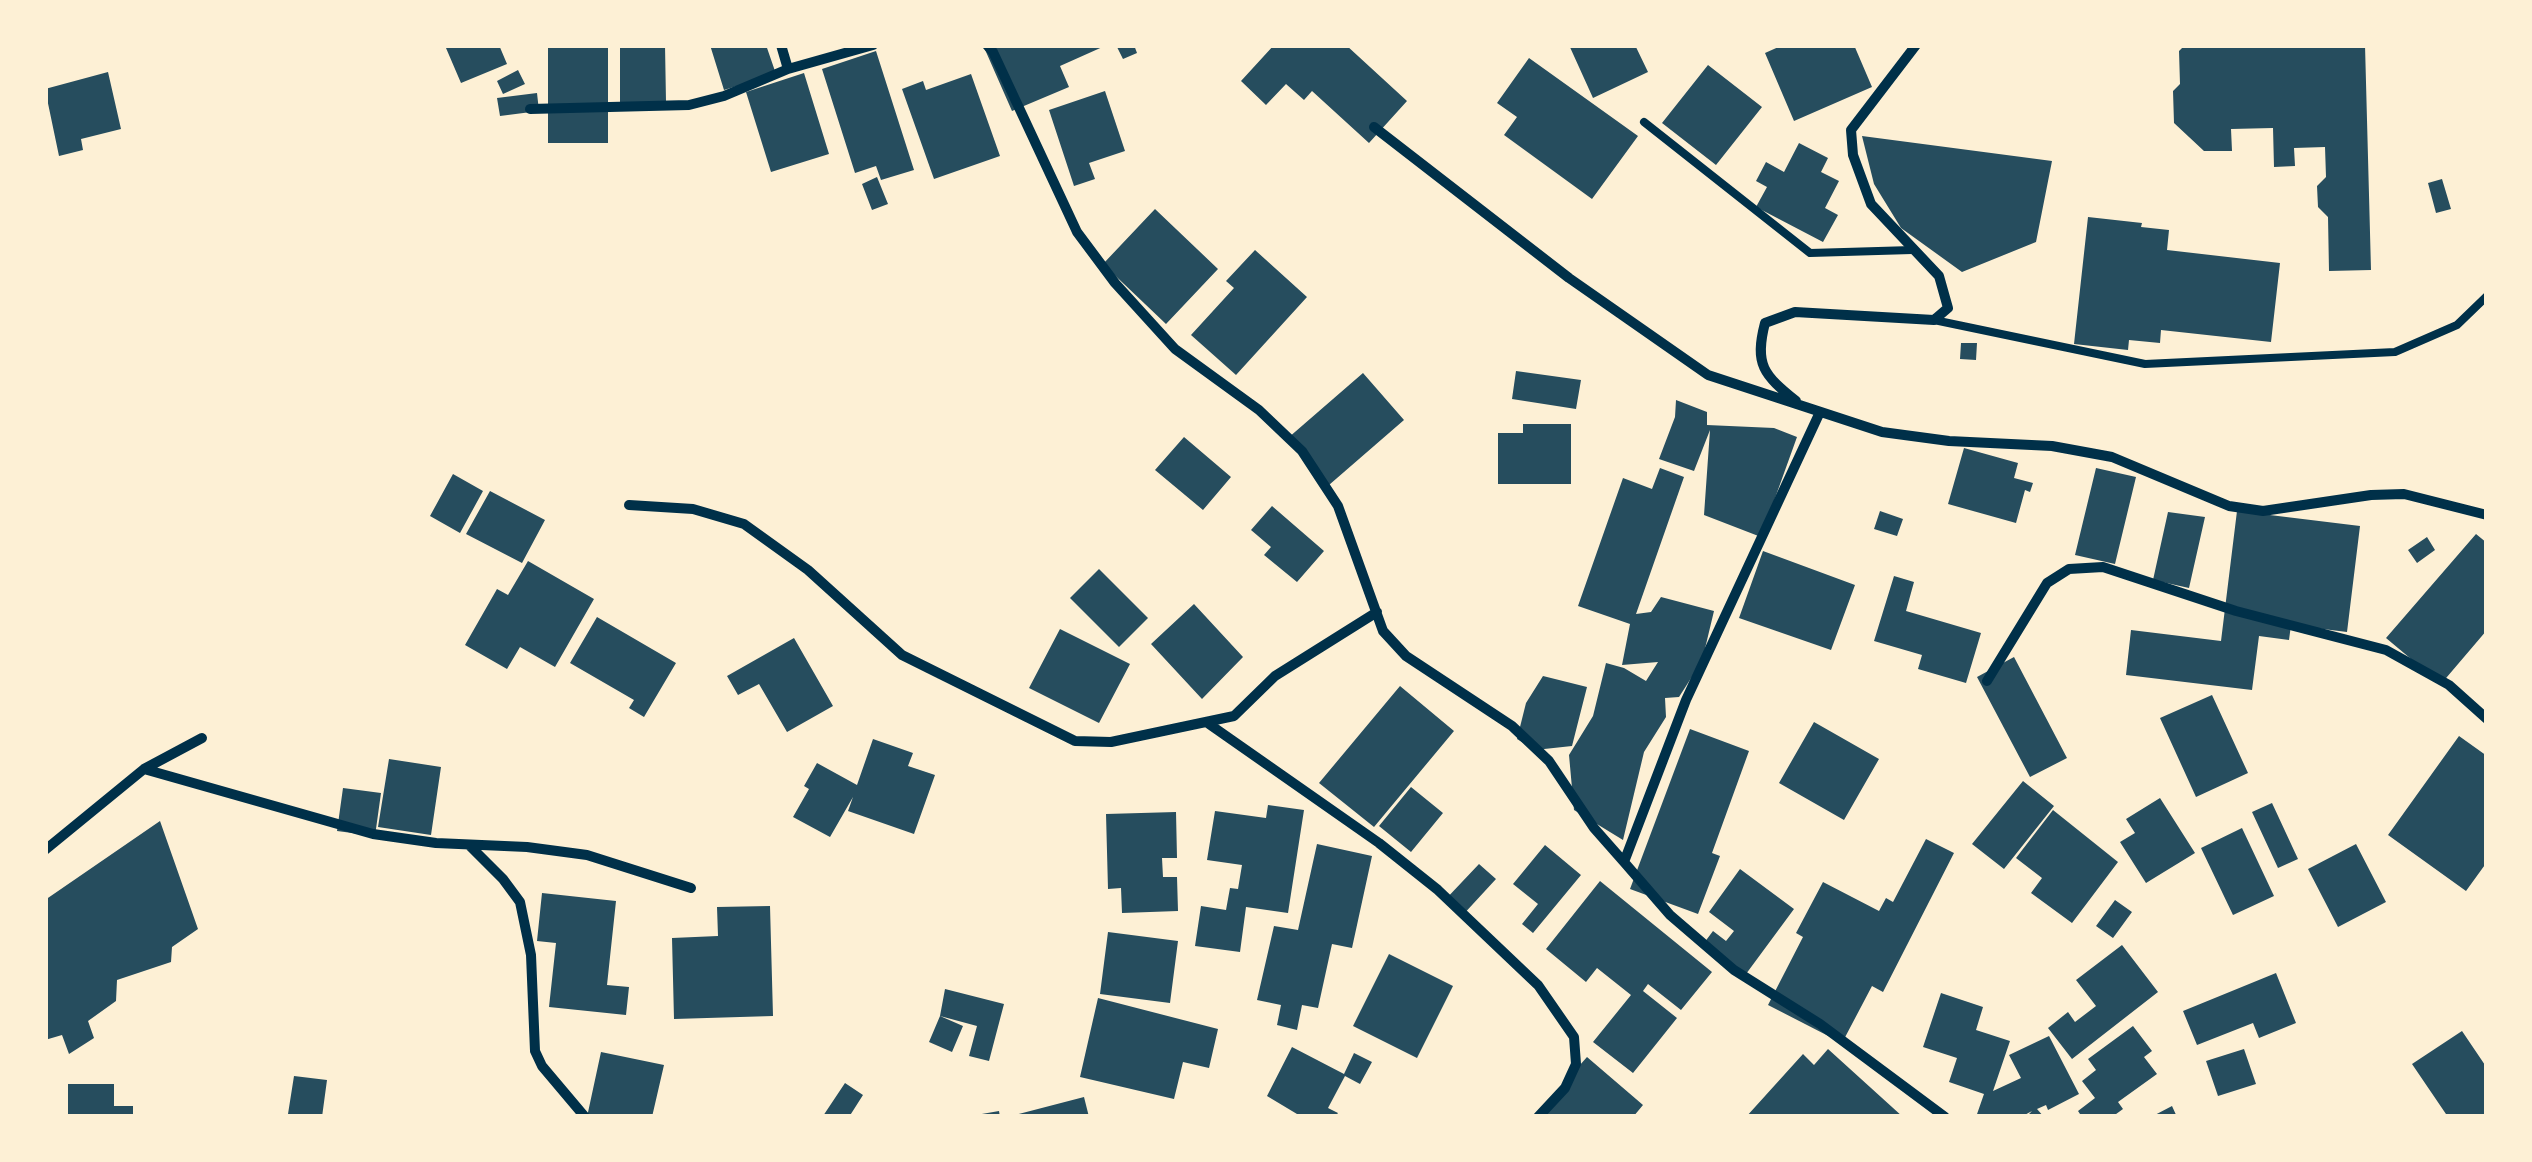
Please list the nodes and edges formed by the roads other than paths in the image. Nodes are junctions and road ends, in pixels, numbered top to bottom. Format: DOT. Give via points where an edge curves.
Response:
graph roads {
  1 [pos="781,45"];
  2 [pos="873,45"];
  3 [pos="987,45"];
  4 [pos="1916,45"];
  5 [pos="788,69"];
  6 [pos="530,110"];
  7 [pos="1644,122"];
  8 [pos="1374,127"];
  9 [pos="1912,250"];
  10 [pos="2487,296"];
  11 [pos="1934,320"];
  12 [pos="1805,408"];
  13 [pos="1820,412"];
  14 [pos="630,505"];
  15 [pos="2487,515"];
  16 [pos="1377,612"];
  17 [pos="1987,681"];
  18 [pos="2487,718"];
  19 [pos="1208,724"];
  20 [pos="202,738"];
  21 [pos="144,768"];
  22 [pos="469,845"];
  23 [pos="45,850"];
  24 [pos="1624,862"];
  25 [pos="691,888"];
  26 [pos="585,1117"];
  27 [pos="1538,1117"];
  28 [pos="1945,1117"];
  1 -- 5 [label="street"];
  2 -- 5 [label="street"];
  3 -- 16 [label="street" via="1077,232 1175,350 1258,410 1302,452 1338,506"];
  4 -- 9 [label="street" via="1851,130 1871,204"];
  5 -- 6 [label="street" via="689,104"];
  7 -- 9 [label="lane" via="1810,252"];
  8 -- 12 [label="street" via="1569,278 1708,374"];
  9 -- 11 [label="street" via="1939,276 1948,308"];
  10 -- 11 [label="lane" via="2457,325 2395,352 2144,364"];
  11 -- 12 [label="street" via="1795,312 1764,323 1758,350 1767,377"];
  12 -- 13 [label="street"];
  13 -- 15 [label="street" via="1882,432 2112,456 2230,506 2264,511 2404,494"];
  13 -- 24 [label="street" via="1686,700"];
  14 -- 19 [label="street" via="693,510 744,524 808,570 902,655 1075,741 1110,742"];
  16 -- 19 [label="street" via="1275,676 1234,716"];
  16 -- 24 [label="street" via="1383,631 1406,656 1512,726 1549,761"];
  17 -- 18 [label="street" via="2048,583 2068,569 2103,567 2386,650 2449,685"];
  19 -- 27 [label="street" via="1380,844 1538,985 1574,1037 1576,1064 1565,1088"];
  20 -- 21 [label="street"];
  21 -- 22 [label="street" via="372,834"];
  21 -- 23 [label="street"];
  22 -- 25 [label="street" via="587,855"];
  22 -- 26 [label="street" via="520,902 531,955 535,1052"];
  24 -- 28 [label="street" via="1670,915 1734,970"];
}
